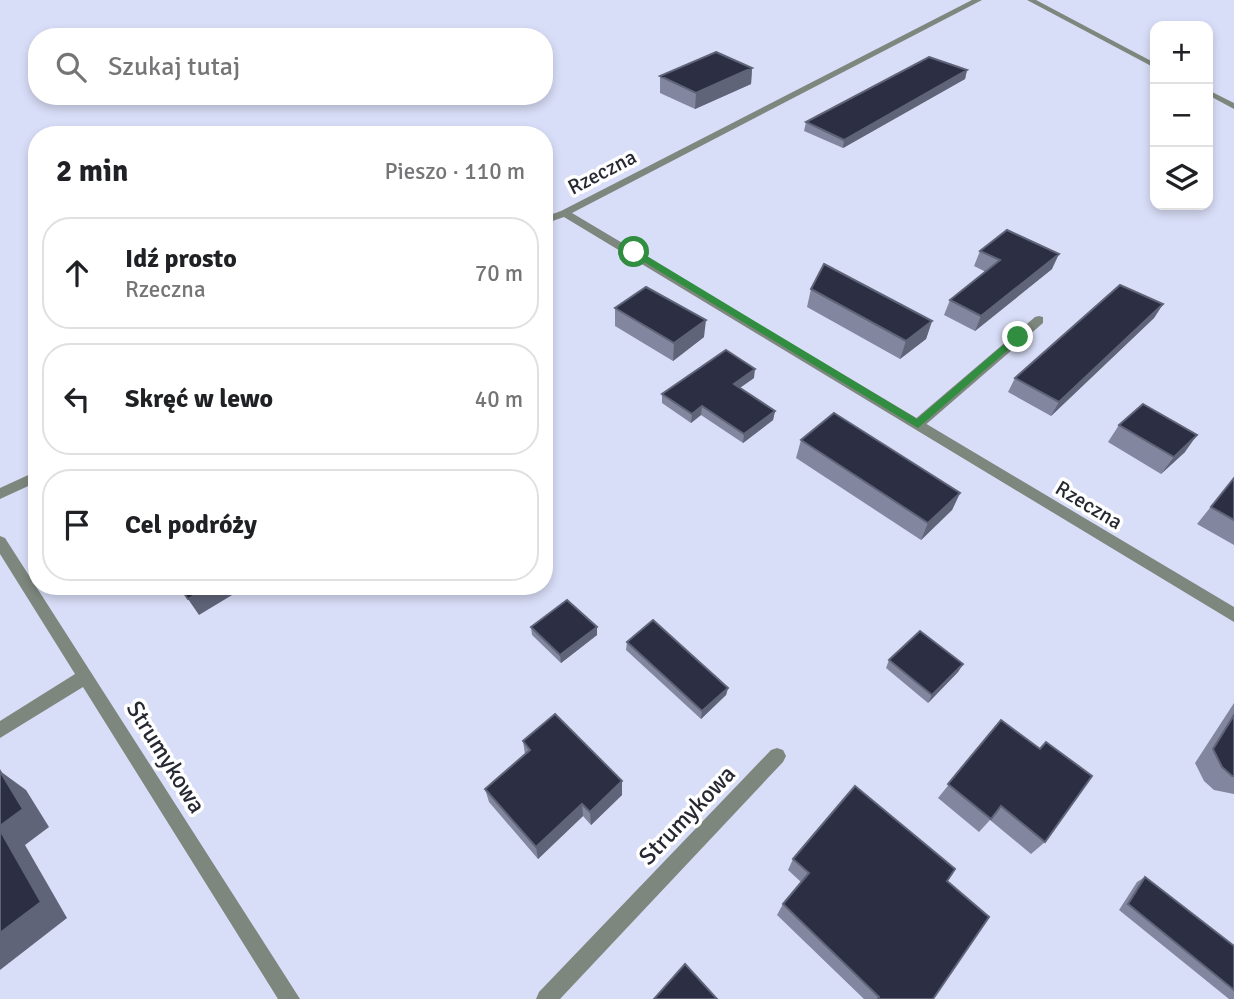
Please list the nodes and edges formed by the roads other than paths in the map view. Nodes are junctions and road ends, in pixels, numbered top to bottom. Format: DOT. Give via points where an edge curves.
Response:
graph roads {
  1 [pos="978,0"];
  2 [pos="1031,0"];
  3 [pos="1150,63"];
  4 [pos="1213,95"];
  5 [pos="1234,106"];
  6 [pos="565,212"];
  7 [pos="553,217"];
  8 [pos="1039,320"];
  9 [pos="918,424"];
  10 [pos="28,480"];
  11 [pos="0,494"];
  12 [pos="0,542"];
  13 [pos="28,586"];
  14 [pos="34,595"];
  15 [pos="1234,615"];
  16 [pos="86,676"];
  17 [pos="0,730"];
  18 [pos="777,756"];
  19 [pos="290,999"];
  20 [pos="546,999"];
  1 -- 6 [label="street, Rzeczna"];
  2 -- 3 [label="street"];
  4 -- 5 [label="street"];
  6 -- 7 [label="street"];
  6 -- 9 [label="street, Rzeczna"];
  8 -- 9 [label="street"];
  9 -- 15 [label="street, Rzeczna"];
  10 -- 11 [label="street"];
  12 -- 13 [label="street, Strumykowa"];
  14 -- 16 [label="street, Strumykowa"];
  16 -- 17 [label="street"];
  16 -- 19 [label="street, Strumykowa"];
  18 -- 20 [label="street, Strumykowa"];
}
